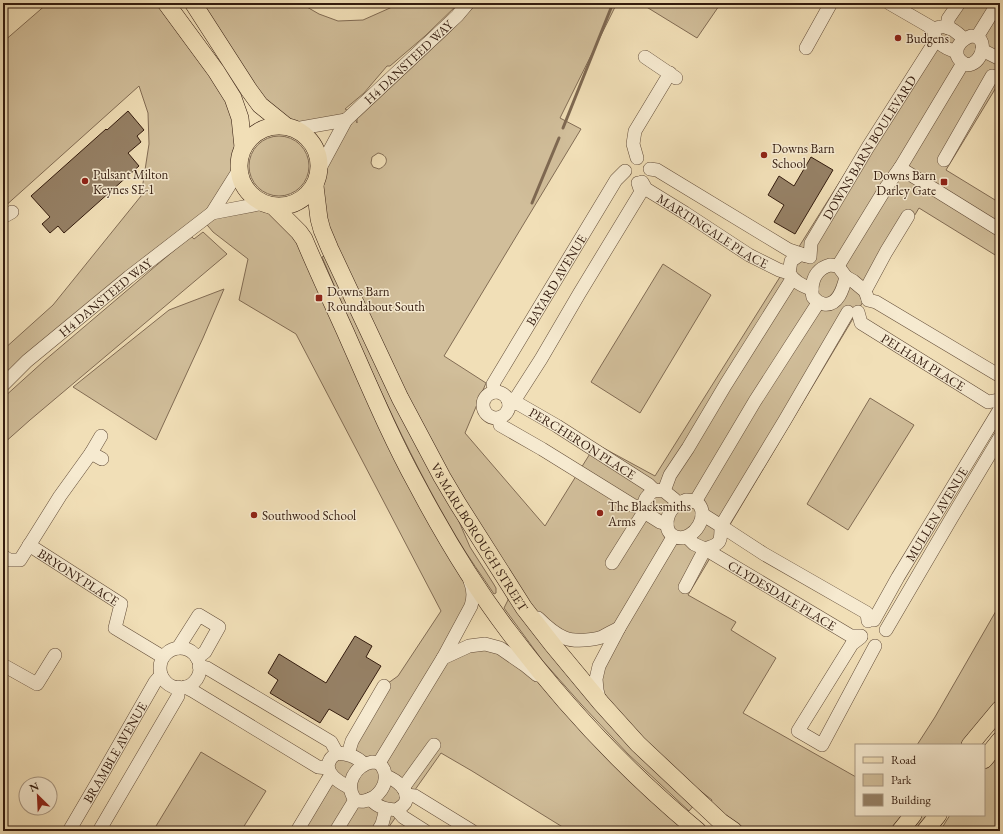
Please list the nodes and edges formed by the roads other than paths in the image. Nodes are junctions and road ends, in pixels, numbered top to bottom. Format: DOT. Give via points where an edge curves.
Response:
graph roads {
  1 [pos="166,3"];
  2 [pos="193,3"];
  3 [pos="468,3"];
  4 [pos="831,3"];
  5 [pos="889,3"];
  6 [pos="958,3"];
  7 [pos="998,3"];
  8 [pos="948,28"];
  9 [pos="935,35"];
  10 [pos="977,37"];
  11 [pos="964,39"];
  12 [pos="806,48"];
  13 [pos="982,50"];
  14 [pos="645,56"];
  15 [pos="965,59"];
  16 [pos="1000,59"];
  17 [pos="996,76"];
  18 [pos="349,116"];
  19 [pos="291,128"];
  20 [pos="244,147"];
  21 [pos="637,158"];
  22 [pos="944,160"];
  23 [pos="900,168"];
  24 [pos="650,169"];
  25 [pos="239,170"];
  26 [pos="625,171"];
  27 [pos="317,178"];
  28 [pos="640,183"];
  29 [pos="268,205"];
  30 [pos="210,214"];
  31 [pos="908,216"];
  32 [pos="1000,230"];
  33 [pos="805,256"];
  34 [pos="838,266"];
  35 [pos="824,267"];
  36 [pos="791,276"];
  37 [pos="846,278"];
  38 [pos="812,289"];
  39 [pos="867,295"];
  40 [pos="833,302"];
  41 [pos="818,303"];
  42 [pos="853,312"];
  43 [pos="1000,376"];
  44 [pos="3,385"];
  45 [pos="495,392"];
  46 [pos="509,402"];
  47 [pos="1000,403"];
  48 [pos="499,418"];
  49 [pos="101,436"];
  50 [pos="1000,438"];
  51 [pos="659,491"];
  52 [pos="695,502"];
  53 [pos="679,504"];
  54 [pos="643,510"];
  55 [pos="702,514"];
  56 [pos="667,524"];
  57 [pos="721,526"];
  58 [pos="673,537"];
  59 [pos="687,537"];
  60 [pos="29,546"];
  61 [pos="705,549"];
  62 [pos="3,556"];
  63 [pos="612,563"];
  64 [pos="466,570"];
  65 [pos="685,587"];
  66 [pos="871,620"];
  67 [pos="619,628"];
  68 [pos="886,630"];
  69 [pos="861,636"];
  70 [pos="559,642"];
  71 [pos="875,646"];
  72 [pos="178,648"];
  73 [pos="55,655"];
  74 [pos="163,657"];
  75 [pos="443,658"];
  76 [pos="198,662"];
  77 [pos="529,664"];
  78 [pos="3,665"];
  79 [pos="161,675"];
  80 [pos="384,686"];
  81 [pos="181,687"];
  82 [pos="601,703"];
  83 [pos="1000,708"];
  84 [pos="1000,740"];
  85 [pos="971,744"];
  86 [pos="434,745"];
  87 [pos="342,753"];
  88 [pos="985,759"];
  89 [pos="379,763"];
  90 [pos="364,764"];
  91 [pos="330,772"];
  92 [pos="386,776"];
  93 [pos="405,791"];
  94 [pos="353,794"];
  95 [pos="370,800"];
  96 [pos="392,810"];
  97 [pos="913,816"];
  98 [pos="937,816"];
  99 [pos="692,826"];
  100 [pos="728,826"];
  101 [pos="69,831"];
  102 [pos="99,831"];
  103 [pos="297,831"];
  104 [pos="336,831"];
  105 [pos="378,831"];
  106 [pos="425,831"];
  107 [pos="472,831"];
  108 [pos="900,831"];
  109 [pos="925,831"];
  1 -- 20 [label="main road" via="233,98 240,118"];
  2 -- 19 [label="main road" via="260,105"];
  3 -- 18 [label="street, H4 DANSTEED WAY" via="424,48"];
  4 -- 12 [label="street"];
  5 -- 9 [label="street"];
  6 -- 8 [label="street" via="948,19"];
  7 -- 10 [label="street"];
  8 -- 9 [label="street" via="941,26"];
  8 -- 11 [label="street" via="959,33"];
  9 -- 15 [label="street" via="942,46"];
  9 -- 33 [label="street, DOWNS BARN BOULEVARD"];
  10 -- 11 [label="street"];
  10 -- 13 [label="street"];
  11 -- 15 [label="street" via="958,44"];
  13 -- 15 [label="street" via="980,57"];
  13 -- 16 [label="street"];
  14 -- 21 [label="street" via="674,76 635,131 633,144"];
  15 -- 17 [label="street"];
  15 -- 23 [label="street"];
  17 -- 22 [label="street"];
  18 -- 19 [label="street"];
  18 -- 27 [label="street, H4 DANSTEED WAY"];
  19 -- 20 [label="main road" via="273,126 261,130 251,137"];
  19 -- 27 [label="main road" via="306,136 314,146 319,157"];
  20 -- 25 [label="main road"];
  21 -- 24 [label="street" via="647,162"];
  21 -- 26 [label="street" via="631,160"];
  23 -- 32 [label="street"];
  23 -- 34 [label="street"];
  24 -- 28 [label="street" via="649,176"];
  24 -- 33 [label="street, MARTINGALE PLACE" via="657,170 789,250"];
  25 -- 29 [label="main road" via="247,190 254,198"];
  25 -- 30 [label="street, H4 DANSTEED WAY"];
  26 -- 28 [label="street" via="630,180"];
  26 -- 45 [label="street, BAYARD AVENUE" via="616,180 493,384"];
  27 -- 29 [label="main road" via="307,195 297,202 285,206"];
  27 -- 70 [label="main road, V8 MARLBOROUGH STREET" via="322,230 400,398 458,504 529,612"];
  28 -- 36 [label="street, MARTINGALE PLACE" via="748,255"];
  28 -- 46 [label="street, BAYARD AVENUE" via="641,192 618,231 541,359 516,398"];
  29 -- 30 [label="street, H4 DANSTEED WAY"];
  29 -- 64 [label="main road, V8 MARLBOROUGH STREET" via="304,239 378,407 416,484"];
  30 -- 44 [label="street, H4 DANSTEED WAY" via="27,361"];
  31 -- 39 [label="street" via="886,252"];
  33 -- 35 [label="street, MARTINGALE PLACE"];
  33 -- 36 [label="street" via="791,261"];
  34 -- 35 [label="street"];
  34 -- 37 [label="street"];
  35 -- 38 [label="street" via="817,273"];
  36 -- 38 [label="street, MARTINGALE PLACE"];
  36 -- 51 [label="street" via="688,448"];
  37 -- 39 [label="street, PELHAM PLACE" via="853,281"];
  37 -- 40 [label="street" via="840,295"];
  38 -- 41 [label="street" via="812,296"];
  39 -- 42 [label="street" via="866,307"];
  39 -- 43 [label="street, PELHAM PLACE"];
  40 -- 41 [label="street"];
  40 -- 42 [label="street"];
  41 -- 52 [label="street" via="755,401"];
  42 -- 47 [label="street, PELHAM PLACE" via="861,323 988,402"];
  42 -- 57 [label="street"];
  45 -- 46 [label="street" via="504,395"];
  45 -- 48 [label="street" via="485,398 483,408 490,416"];
  46 -- 48 [label="street" via="508,411"];
  46 -- 51 [label="street, PERCHERON PLACE" via="517,403 556,426"];
  47 -- 66 [label="street, MULLEN AVENUE"];
  48 -- 54 [label="street, PERCHERON PLACE" via="500,425"];
  49 -- 60 [label="street, BRYONY PLACE" via="96,456 60,496"];
  50 -- 68 [label="street, MULLEN AVENUE"];
  51 -- 53 [label="street, PERCHERON PLACE" via="674,498"];
  51 -- 54 [label="street" via="646,497"];
  52 -- 53 [label="street" via="686,500"];
  52 -- 55 [label="street" via="700,506"];
  53 -- 56 [label="street" via="673,508"];
  54 -- 56 [label="street"];
  54 -- 63 [label="street"];
  55 -- 57 [label="street"];
  55 -- 59 [label="street" via="696,530"];
  56 -- 58 [label="street"];
  57 -- 61 [label="street" via="721,538 716,546"];
  57 -- 66 [label="street, CLYDESDALE PLACE" via="764,554 867,613"];
  58 -- 59 [label="street"];
  58 -- 67 [label="street"];
  59 -- 61 [label="street, CLYDESDALE PLACE"];
  60 -- 62 [label="street, BRYONY PLACE" via="20,560 9,560"];
  60 -- 74 [label="street, BRYONY PLACE" via="121,604 115,628"];
  61 -- 65 [label="street"];
  61 -- 69 [label="street, CLYDESDALE PLACE" via="851,636"];
  64 -- 75 [label="street" via="473,588 471,606"];
  64 -- 77 [label="main road, V8 MARLBOROUGH STREET"];
  66 -- 68 [label="street" via="883,624"];
  66 -- 69 [label="street" via="863,625"];
  67 -- 70 [label="street" via="601,637"];
  67 -- 82 [label="street" via="598,666 596,679"];
  68 -- 71 [label="street" via="884,640"];
  69 -- 71 [label="street" via="867,645"];
  69 -- 71 [label="street" via="852,644 798,731 822,745"];
  70 -- 82 [label="main road, V8 MARLBOROUGH STREET"];
  72 -- 74 [label="street" via="167,652"];
  72 -- 76 [label="street" via="189,650"];
  72 -- 76 [label="street" via="199,615 219,627"];
  73 -- 78 [label="street" via="38,684"];
  74 -- 79 [label="street" via="160,663"];
  75 -- 77 [label="street" via="469,646 485,644 500,648"];
  75 -- 89 [label="street"];
  76 -- 81 [label="street" via="199,673 196,679 191,684"];
  76 -- 87 [label="street" via="331,742"];
  77 -- 99 [label="main road, V8 MARLBOROUGH STREET" via="602,742"];
  79 -- 81 [label="street" via="168,684"];
  79 -- 101 [label="street, BRAMBLE AVENUE"];
  80 -- 87 [label="street" via="352,741"];
  81 -- 91 [label="street" via="193,691"];
  81 -- 102 [label="street, BRAMBLE AVENUE"];
  82 -- 100 [label="main road, V8 MARLBOROUGH STREET" via="638,744"];
  83 -- 85 [label="main road"];
  84 -- 88 [label="main road"];
  86 -- 93 [label="street"];
  87 -- 90 [label="street" via="359,759"];
  87 -- 91 [label="street" via="329,760"];
  89 -- 90 [label="street"];
  89 -- 92 [label="street" via="384,768"];
  90 -- 94 [label="street" via="356,771 352,780"];
  91 -- 94 [label="street"];
  91 -- 103 [label="street"];
  92 -- 93 [label="street" via="394,779"];
  92 -- 95 [label="street" via="384,785"];
  93 -- 96 [label="street" via="404,803"];
  93 -- 107 [label="street"];
  94 -- 95 [label="street" via="363,802"];
  94 -- 104 [label="street"];
  95 -- 96 [label="street" via="376,805"];
  96 -- 105 [label="street"];
  96 -- 106 [label="street"];
  97 -- 108 [label="main road"];
  98 -- 109 [label="main road"];
}
